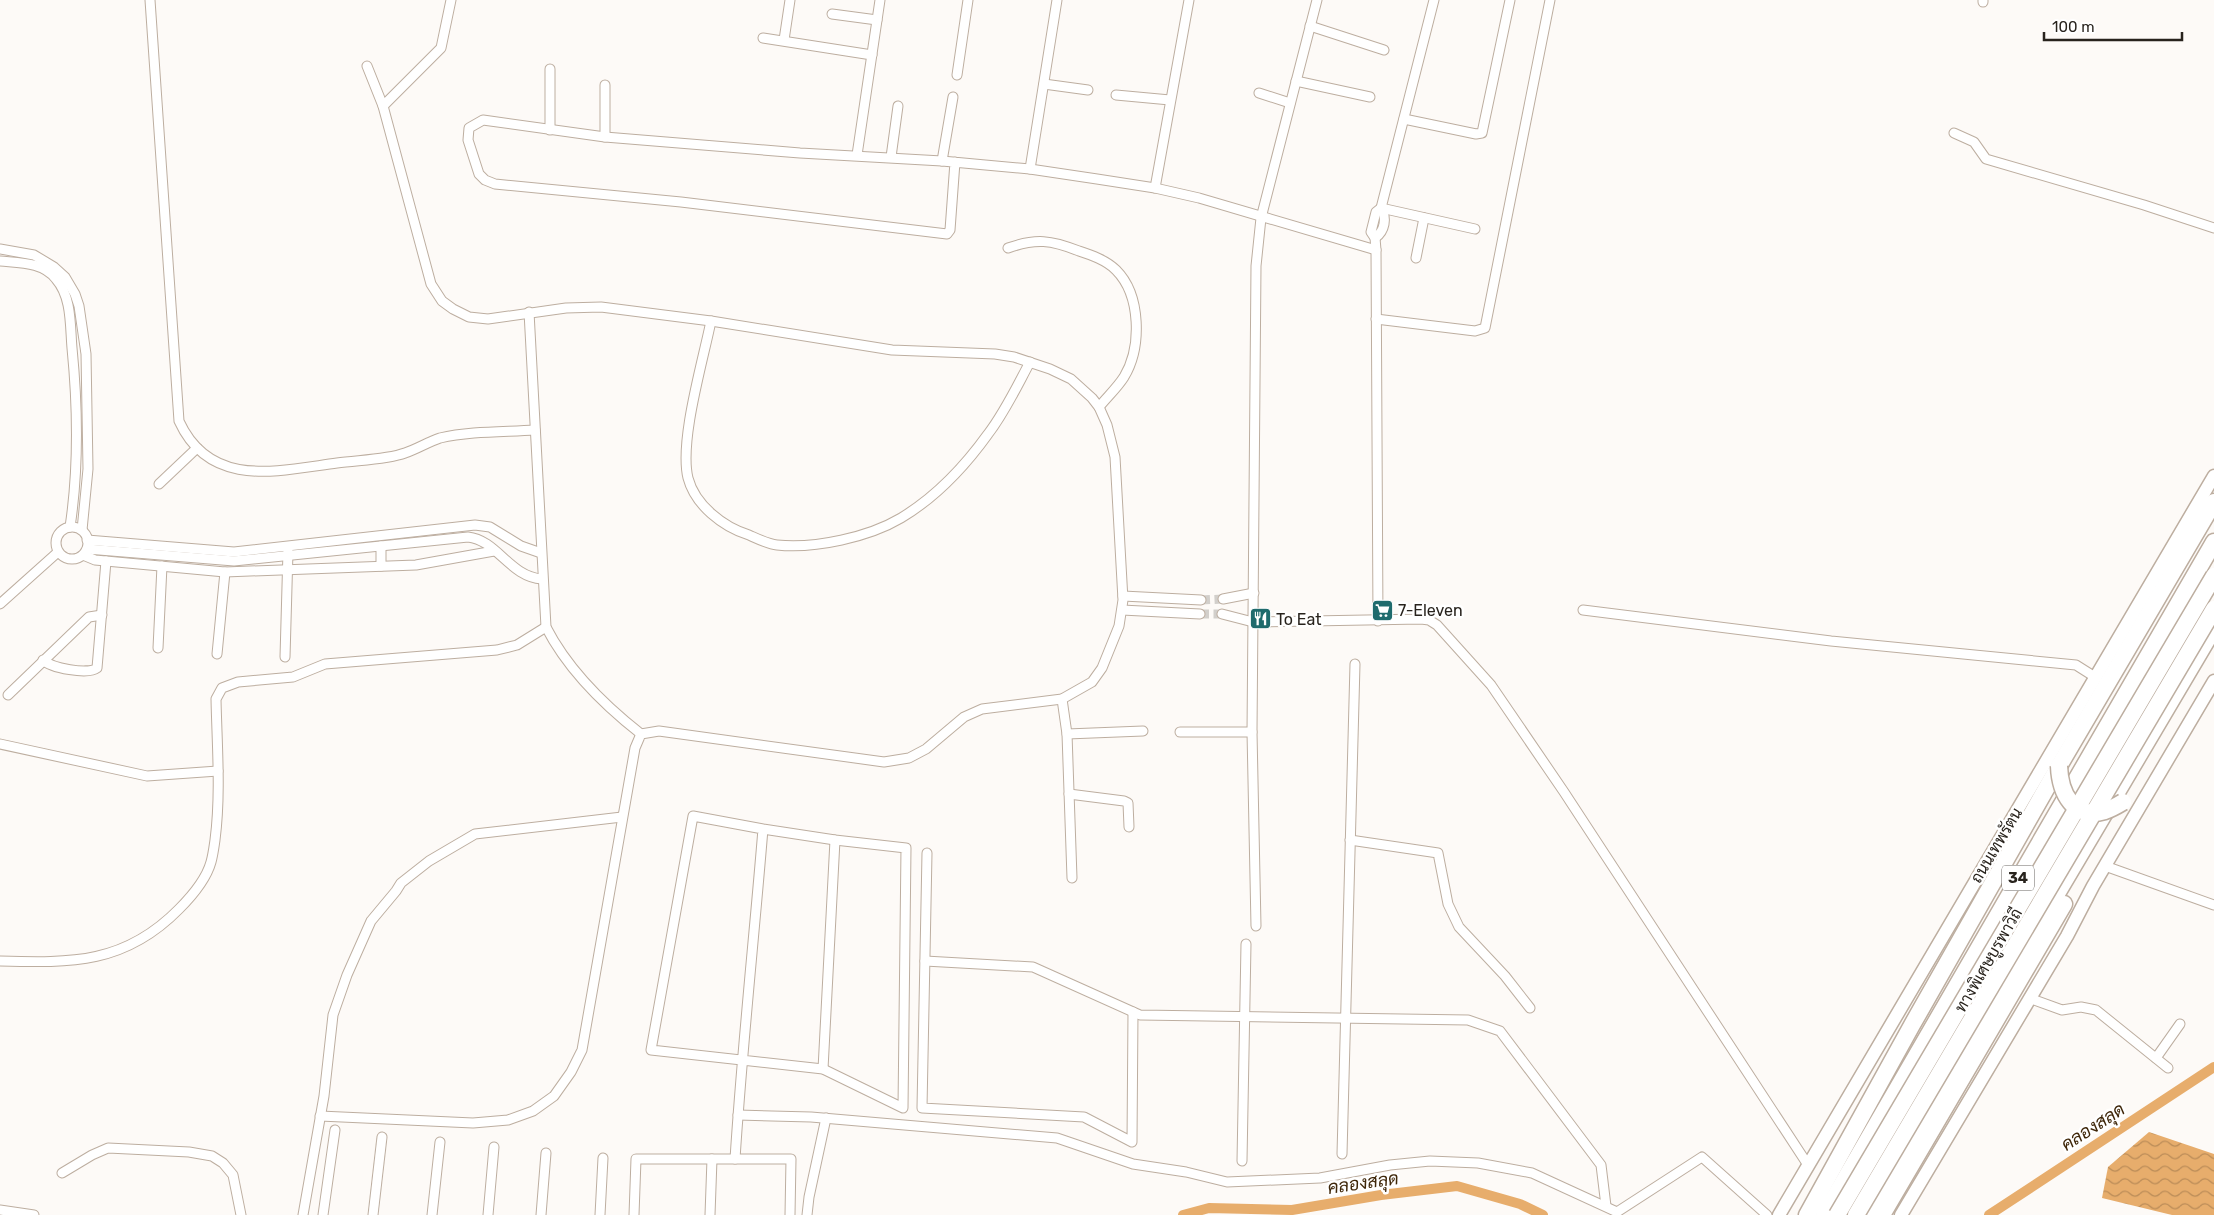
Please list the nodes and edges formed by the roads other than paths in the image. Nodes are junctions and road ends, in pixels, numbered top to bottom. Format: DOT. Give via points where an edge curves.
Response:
graph roads {
  1 [pos="150,0"];
  2 [pos="451,0"];
  3 [pos="790,0"];
  4 [pos="880,0"];
  5 [pos="968,0"];
  6 [pos="1057,0"];
  7 [pos="1189,0"];
  8 [pos="1316,0"];
  9 [pos="1434,0"];
  10 [pos="1510,0"];
  11 [pos="1550,0"];
  12 [pos="832,14"];
  13 [pos="877,20"];
  14 [pos="1310,26"];
  15 [pos="763,38"];
  16 [pos="784,40"];
  17 [pos="1384,50"];
  18 [pos="872,55"];
  19 [pos="367,66"];
  20 [pos="550,70"];
  21 [pos="957,75"];
  22 [pos="1296,81"];
  23 [pos="1044,84"];
  24 [pos="605,85"];
  25 [pos="1088,90"];
  26 [pos="1258,93"];
  27 [pos="1116,95"];
  28 [pos="953,97"];
  29 [pos="1370,97"];
  30 [pos="1170,100"];
  31 [pos="1290,103"];
  32 [pos="383,106"];
  33 [pos="898,106"];
  34 [pos="1404,119"];
  35 [pos="550,130"];
  36 [pos="1954,133"];
  37 [pos="605,137"];
  38 [pos="857,155"];
  39 [pos="891,157"];
  40 [pos="942,161"];
  41 [pos="954,162"];
  42 [pos="1030,169"];
  43 [pos="1156,188"];
  44 [pos="1381,208"];
  45 [pos="1261,218"];
  46 [pos="1424,218"];
  47 [pos="2214,228"];
  48 [pos="1475,229"];
  49 [pos="1008,248"];
  50 [pos="0,249"];
  51 [pos="11,250"];
  52 [pos="1376,250"];
  53 [pos="1416,258"];
  54 [pos="0,260"];
  55 [pos="11,262"];
  56 [pos="529,312"];
  57 [pos="1376,319"];
  58 [pos="711,321"];
  59 [pos="1030,362"];
  60 [pos="1100,407"];
  61 [pos="535,430"];
  62 [pos="197,448"];
  63 [pos="2214,476"];
  64 [pos="159,484"];
  65 [pos="2214,502"];
  66 [pos="70,527"];
  67 [pos="82,530"];
  68 [pos="2214,542"];
  69 [pos="382,546"];
  70 [pos="86,548"];
  71 [pos="156,550"];
  72 [pos="288,550"];
  73 [pos="494,551"];
  74 [pos="58,552"];
  75 [pos="541,553"];
  76 [pos="106,561"];
  77 [pos="159,565"];
  78 [pos="381,566"];
  79 [pos="287,570"];
  80 [pos="225,572"];
  81 [pos="2214,576"];
  82 [pos="542,579"];
  83 [pos="1254,594"];
  84 [pos="1123,596"];
  85 [pos="1223,599"];
  86 [pos="1201,600"];
  87 [pos="0,604"];
  88 [pos="2214,609"];
  89 [pos="1122,610"];
  90 [pos="1583,610"];
  91 [pos="1200,614"];
  92 [pos="1222,614"];
  93 [pos="102,616"];
  94 [pos="1378,621"];
  95 [pos="1253,622"];
  96 [pos="546,627"];
  97 [pos="2214,628"];
  98 [pos="2214,647"];
  99 [pos="158,648"];
  100 [pos="217,654"];
  101 [pos="285,657"];
  102 [pos="44,660"];
  103 [pos="1355,664"];
  104 [pos="2095,677"];
  105 [pos="2214,681"];
  106 [pos="8,695"];
  107 [pos="1062,698"];
  108 [pos="1143,732"];
  109 [pos="1180,732"];
  110 [pos="1252,732"];
  111 [pos="641,734"];
  112 [pos="1067,734"];
  113 [pos="0,744"];
  114 [pos="2059,766"];
  115 [pos="218,772"];
  116 [pos="1069,794"];
  117 [pos="2123,802"];
  118 [pos="622,817"];
  119 [pos="1129,827"];
  120 [pos="763,829"];
  121 [pos="835,840"];
  122 [pos="1350,840"];
  123 [pos="927,853"];
  124 [pos="2105,866"];
  125 [pos="1072,878"];
  126 [pos="2214,905"];
  127 [pos="1256,926"];
  128 [pos="1246,944"];
  129 [pos="925,961"];
  130 [pos="0,962"];
  131 [pos="2029,998"];
  132 [pos="1530,1008"];
  133 [pos="1133,1012"];
  134 [pos="1246,1017"];
  135 [pos="1346,1018"];
  136 [pos="2180,1024"];
  137 [pos="2156,1058"];
  138 [pos="743,1060"];
  139 [pos="2168,1068"];
  140 [pos="823,1069"];
  141 [pos="738,1114"];
  142 [pos="320,1116"];
  143 [pos="826,1118"];
  144 [pos="335,1130"];
  145 [pos="382,1137"];
  146 [pos="440,1142"];
  147 [pos="494,1148"];
  148 [pos="546,1153"];
  149 [pos="1342,1154"];
  150 [pos="602,1158"];
  151 [pos="712,1159"];
  152 [pos="735,1159"];
  153 [pos="1242,1161"];
  154 [pos="1808,1165"];
  155 [pos="62,1173"];
  156 [pos="1606,1206"];
  157 [pos="0,1210"];
  158 [pos="34,1215"];
  159 [pos="241,1215"];
  160 [pos="303,1215"];
  161 [pos="323,1215"];
  162 [pos="373,1215"];
  163 [pos="432,1215"];
  164 [pos="488,1215"];
  165 [pos="541,1215"];
  166 [pos="600,1215"];
  167 [pos="634,1215"];
  168 [pos="710,1215"];
  169 [pos="790,1215"];
  170 [pos="807,1215"];
  171 [pos="1767,1215"];
  172 [pos="1779,1215"];
  173 [pos="1807,1215"];
  174 [pos="1824,1215"];
  175 [pos="1838,1215"];
  176 [pos="1856,1215"];
  177 [pos="1867,1215"];
  178 [pos="1882,1215"];
  179 [pos="1900,1215"];
  1 -- 62 [label="street" via="180,421 187,437"];
  2 -- 32 [label="street" via="441,48"];
  3 -- 16 [label="street"];
  4 -- 13 [label="street"];
  5 -- 21 [label="street"];
  6 -- 23 [label="street"];
  7 -- 30 [label="street"];
  8 -- 14 [label="street"];
  9 -- 34 [label="street"];
  10 -- 34 [label="street" via="1482,133"];
  11 -- 57 [label="street" via="1485,328 1474,331"];
  12 -- 13 [label="street"];
  13 -- 18 [label="street"];
  14 -- 17 [label="street"];
  14 -- 22 [label="street"];
  15 -- 16 [label="street"];
  16 -- 18 [label="street"];
  18 -- 38 [label="street"];
  19 -- 32 [label="street"];
  20 -- 35 [label="street"];
  22 -- 29 [label="street"];
  22 -- 31 [label="street"];
  23 -- 25 [label="street"];
  23 -- 42 [label="street"];
  24 -- 37 [label="street"];
  26 -- 31 [label="street"];
  27 -- 30 [label="street"];
  28 -- 40 [label="street"];
  30 -- 43 [label="street"];
  31 -- 45 [label="street"];
  32 -- 56 [label="street" via="431,284 442,301 469,317 488,319"];
  33 -- 39 [label="street"];
  34 -- 44 [label="street"];
  35 -- 37 [label="street"];
  35 -- 41 [label="street" via="482,120 473,124 467,134 479,174 495,184 947,234 950,230"];
  36 -- 47 [label="street" via="1974,142 1986,159"];
  37 -- 38 [label="street"];
  38 -- 39 [label="street"];
  39 -- 40 [label="street"];
  40 -- 41 [label="street"];
  41 -- 42 [label="street"];
  42 -- 43 [label="street"];
  43 -- 45 [label="street"];
  44 -- 46 [label="street"];
  44 -- 52 [label="street" via="1376,212 1371,232"];
  45 -- 52 [label="street"];
  45 -- 83 [label="street" via="1256,266"];
  46 -- 48 [label="street"];
  46 -- 53 [label="street"];
  49 -- 60 [label="street" via="1029,241 1070,247 1105,262 1128,286 1135,316 1135,341 1124,377"];
  50 -- 51 [label="street"];
  51 -- 55 [label="street"];
  51 -- 67 [label="street" via="34,255 54,268 65,277 80,306 86,354 88,469"];
  52 -- 57 [label="street"];
  54 -- 55 [label="street"];
  55 -- 66 [label="street" via="32,264 43,269 56,278 66,298 78,408 76,488"];
  56 -- 58 [label="street" via="601,307"];
  56 -- 61 [label="street"];
  57 -- 94 [label="street"];
  58 -- 59 [label="street" via="892,350 995,354"];
  58 -- 59 [label="street" via="688,436 688,480 717,520 734,531 776,545 813,545 851,538 901,518 962,468 989,433"];
  59 -- 60 [label="street" via="1071,379"];
  60 -- 84 [label="street" via="1115,457"];
  61 -- 62 [label="street" via="460,434 438,439 403,454 264,473 214,462"];
  61 -- 75 [label="street"];
  62 -- 64 [label="street"];
  63 -- 104 [label="main road, ถนนเทพรัตน / 34"];
  65 -- 114 [label="highway"];
  66 -- 67 [label="street"];
  66 -- 74 [label="street" via="57,536"];
  67 -- 70 [label="street"];
  68 -- 174 [label="highway, 34"];
  69 -- 72 [label="street"];
  69 -- 73 [label="street" via="468,537 480,540"];
  69 -- 78 [label="street"];
  70 -- 71 [label="street"];
  70 -- 74 [label="street" via="70,559"];
  70 -- 76 [label="street" via="95,560"];
  71 -- 72 [label="street" via="234,561"];
  71 -- 77 [label="street"];
  72 -- 75 [label="street" via="475,525 490,527 521,546"];
  72 -- 79 [label="street"];
  73 -- 78 [label="street" via="433,564"];
  73 -- 82 [label="street" via="523,575"];
  74 -- 87 [label="street"];
  75 -- 82 [label="street"];
  76 -- 77 [label="street"];
  76 -- 93 [label="street"];
  77 -- 80 [label="street"];
  77 -- 99 [label="street"];
  78 -- 79 [label="street"];
  79 -- 80 [label="street"];
  79 -- 101 [label="street"];
  80 -- 100 [label="street"];
  81 -- 175 [label="highway, ทางพิเศษบูรพาวิถี, bridge"];
  82 -- 96 [label="street"];
  83 -- 85 [label="street"];
  83 -- 95 [label="street"];
  84 -- 86 [label="street"];
  84 -- 89 [label="street"];
  88 -- 176 [label="highway, ทางพิเศษบูรพาวิถี, bridge"];
  89 -- 91 [label="street"];
  89 -- 107 [label="street" via="1102,668 1092,682"];
  90 -- 104 [label="street" via="1831,641 2076,665"];
  92 -- 95 [label="street"];
  93 -- 102 [label="street" via="89,617"];
  93 -- 102 [label="street" via="97,668 86,671 51,666"];
  94 -- 95 [label="street"];
  94 -- 154 [label="street" via="1429,620 1491,685"];
  95 -- 110 [label="street"];
  96 -- 111 [label="street" via="583,680"];
  96 -- 115 [label="street" via="517,645 497,650 325,664 285,679 228,684 216,699"];
  97 -- 177 [label="highway, 34"];
  98 -- 117 [label="highway"];
  102 -- 106 [label="street"];
  103 -- 122 [label="street"];
  104 -- 154 [label="main road, ถนนเทพรัตน / 34"];
  105 -- 124 [label="main road"];
  107 -- 111 [label="street" via="982,709 964,717 926,749 909,758 884,762 659,731"];
  107 -- 112 [label="street"];
  108 -- 112 [label="street"];
  109 -- 110 [label="street"];
  110 -- 127 [label="street"];
  111 -- 118 [label="street" via="635,748"];
  112 -- 116 [label="street"];
  113 -- 115 [label="street" via="146,776"];
  114 -- 117 [label="highway, bridge" via="2060,784 2068,801 2088,813 2106,811"];
  114 -- 173 [label="highway"];
  115 -- 130 [label="street" via="218,812 211,862 201,884 165,924 139,942 102,956 60,962"];
  116 -- 119 [label="street" via="1128,803"];
  116 -- 125 [label="street"];
  117 -- 178 [label="highway"];
  118 -- 142 [label="street" via="475,834 429,861 401,883 371,921 333,1015"];
  118 -- 142 [label="street" via="582,1050 554,1096 533,1111 508,1120 473,1123"];
  120 -- 121 [label="street"];
  120 -- 138 [label="street"];
  120 -- 138 [label="street" via="693,816 651,1050"];
  121 -- 140 [label="street"];
  121 -- 140 [label="street" via="906,848 902,1108"];
  122 -- 132 [label="street" via="1438,853 1448,904 1459,927"];
  122 -- 135 [label="street"];
  123 -- 129 [label="street"];
  124 -- 126 [label="street"];
  124 -- 131 [label="main road"];
  128 -- 134 [label="street"];
  129 -- 133 [label="street" via="1033,967"];
  129 -- 133 [label="street" via="922,1108 1084,1117 1132,1142"];
  131 -- 137 [label="street" via="2062,1010 2080,1007 2096,1010"];
  131 -- 179 [label="main road"];
  133 -- 134 [label="street" via="1140,1015"];
  134 -- 135 [label="street"];
  134 -- 153 [label="street"];
  135 -- 149 [label="street"];
  135 -- 156 [label="street" via="1468,1020 1500,1031 1601,1165"];
  136 -- 137 [label="street"];
  137 -- 139 [label="street"];
  138 -- 140 [label="street"];
  138 -- 141 [label="street"];
  141 -- 143 [label="street"];
  141 -- 152 [label="street"];
  142 -- 160 [label="street"];
  143 -- 156 [label="street" via="1057,1138 1133,1164 1227,1182 1320,1178 1430,1161 1478,1163 1532,1173"];
  143 -- 170 [label="street"];
  144 -- 161 [label="street"];
  145 -- 162 [label="street"];
  146 -- 163 [label="street"];
  147 -- 164 [label="street"];
  148 -- 165 [label="street"];
  150 -- 166 [label="street"];
  151 -- 152 [label="street"];
  151 -- 167 [label="street" via="636,1159"];
  151 -- 168 [label="street"];
  152 -- 169 [label="street" via="791,1159"];
  154 -- 172 [label="main road, ถนนเทพรัตน / 34"];
  155 -- 159 [label="street" via="108,1148 212,1156 233,1175"];
  156 -- 171 [label="street" via="1617,1212 1702,1157"];
  157 -- 158 [label="street"];
}
